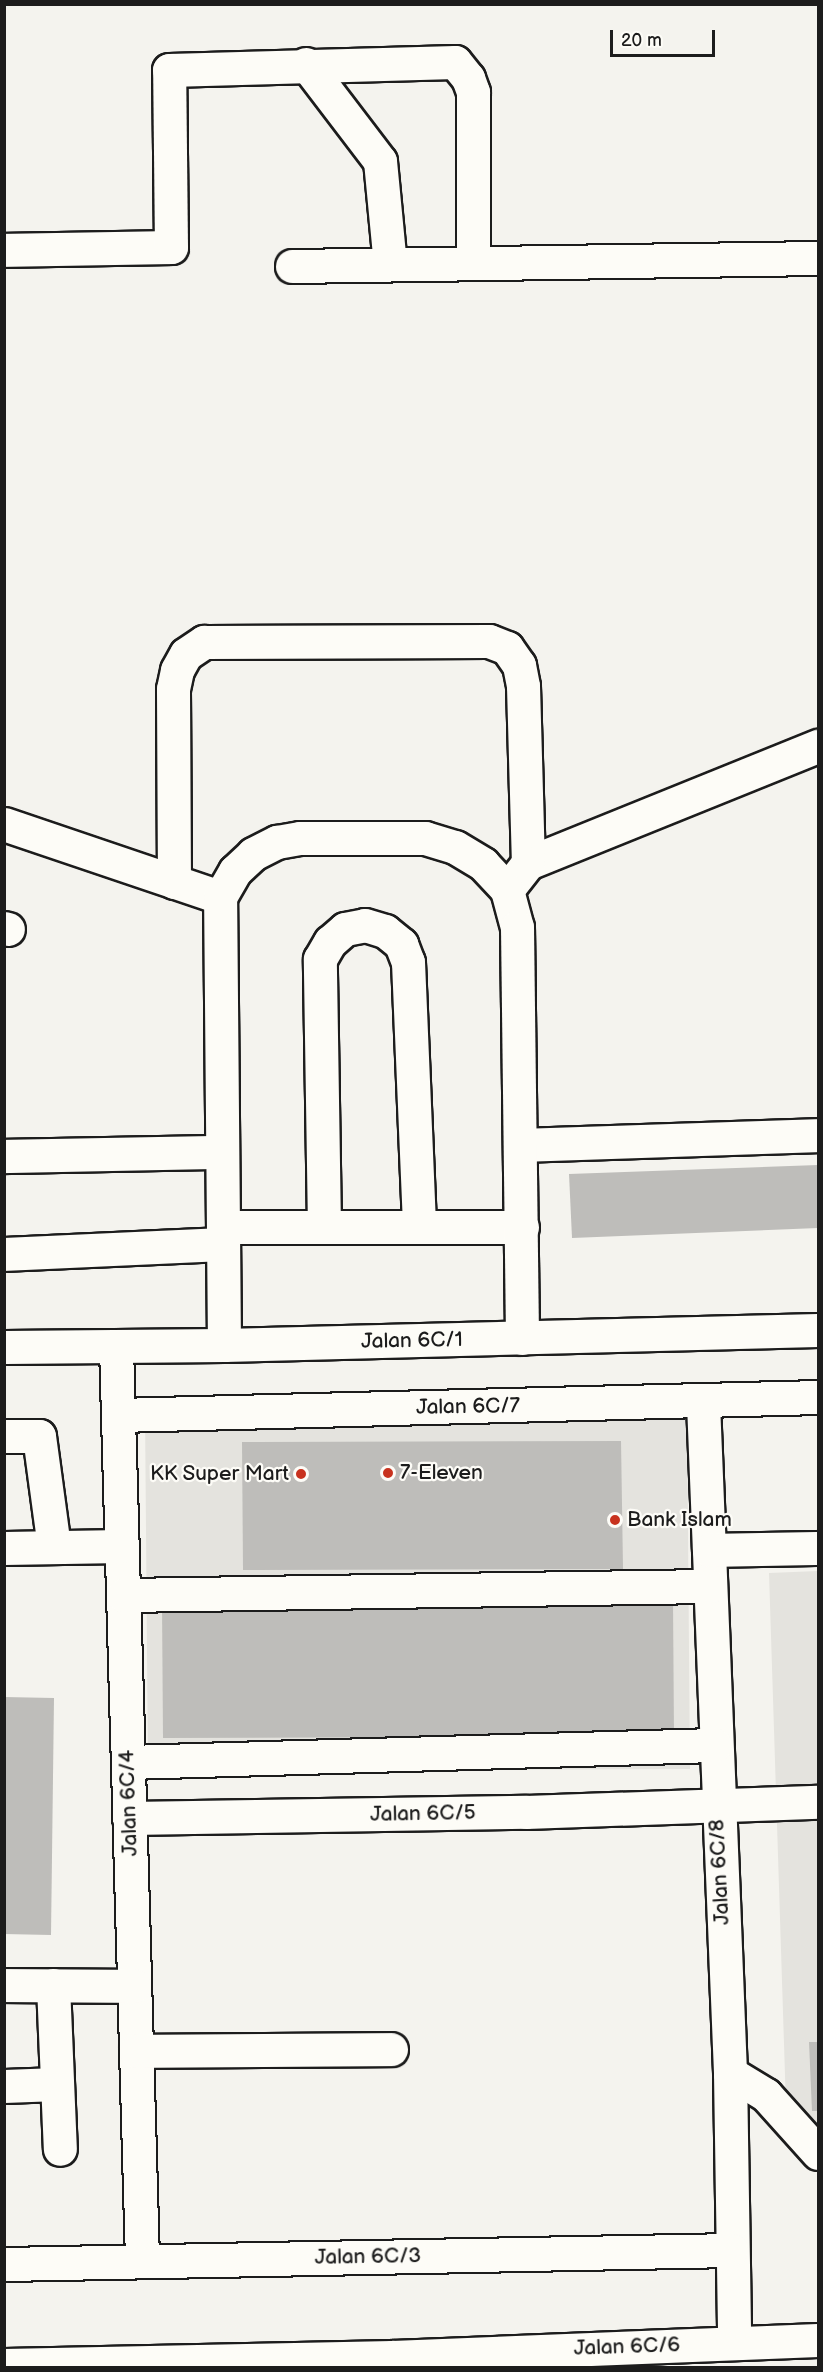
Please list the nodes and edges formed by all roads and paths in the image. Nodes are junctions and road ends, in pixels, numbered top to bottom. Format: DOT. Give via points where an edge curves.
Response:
graph roads {
  1 [pos="306,64"];
  2 [pos="4,250"];
  3 [pos="819,258"];
  4 [pos="473,263"];
  5 [pos="390,264"];
  6 [pos="292,266"];
  7 [pos="819,746"];
  8 [pos="4,824"];
  9 [pos="528,863"];
  10 [pos="174,882"];
  11 [pos="507,890"];
  12 [pos="220,897"];
  13 [pos="819,1135"];
  14 [pos="521,1145"];
  15 [pos="222,1152"];
  16 [pos="4,1156"];
  17 [pos="324,1227"];
  18 [pos="420,1227"];
  19 [pos="522,1227"];
  20 [pos="223,1236"];
  21 [pos="4,1254"];
  22 [pos="819,1330"];
  23 [pos="522,1338"];
  24 [pos="116,1346"];
  25 [pos="224,1346"];
  26 [pos="4,1347"];
  27 [pos="819,1397"];
  28 [pos="704,1402"];
  29 [pos="118,1415"];
  30 [pos="4,1436"];
  31 [pos="122,1546"];
  32 [pos="54,1547"];
  33 [pos="4,1548"];
  34 [pos="819,1548"];
  35 [pos="709,1550"];
  36 [pos="710,1586"];
  37 [pos="123,1595"];
  38 [pos="715,1745"];
  39 [pos="128,1762"];
  40 [pos="819,1802"];
  41 [pos="717,1807"];
  42 [pos="129,1818"];
  43 [pos="4,1985"];
  44 [pos="53,1985"];
  45 [pos="134,1986"];
  46 [pos="391,2049"];
  47 [pos="136,2051"];
  48 [pos="729,2073"];
  49 [pos="57,2084"];
  50 [pos="4,2086"];
  51 [pos="60,2149"];
  52 [pos="819,2153"];
  53 [pos="731,2250"];
  54 [pos="142,2261"];
  55 [pos="4,2264"];
  56 [pos="819,2340"];
  57 [pos="734,2342"];
  58 [pos="392,2362"];
  59 [pos="4,2365"];
  1 -- 2 [label="street" via="169,70 171,247"];
  1 -- 4 [label="street" via="455,62 473,92"];
  1 -- 5 [label="street" via="380,161"];
  3 -- 4 [label="street"];
  4 -- 5 [label="street"];
  5 -- 6 [label="street"];
  7 -- 9 [label="street"];
  8 -- 10 [label="street"];
  9 -- 10 [label="street" via="523,686 519,665 507,648 489,641 204,642 186,654 173,689"];
  9 -- 11 [label="street"];
  10 -- 12 [label="street"];
  11 -- 12 [label="street" via="483,864 455,847 425,838 300,838 277,842 253,854 235,871"];
  11 -- 14 [label="street" via="518,927"];
  12 -- 15 [label="street"];
  13 -- 14 [label="street"];
  14 -- 19 [label="street"];
  15 -- 16 [label="street"];
  15 -- 20 [label="street"];
  17 -- 18 [label="street"];
  17 -- 18 [label="street" via="320,959 345,928 365,925 385,931 401,944 408,962"];
  17 -- 20 [label="street"];
  18 -- 19 [label="street"];
  19 -- 23 [label="street"];
  20 -- 21 [label="street"];
  20 -- 25 [label="street"];
  22 -- 23 [label="street, Jalan 6C/1"];
  23 -- 25 [label="street, Jalan 6C/1"];
  24 -- 25 [label="street, Jalan 6C/1"];
  24 -- 26 [label="street, Jalan 6C/1"];
  24 -- 29 [label="street, Jalan 6C/4"];
  27 -- 28 [label="street, Jalan 6C/7"];
  28 -- 29 [label="street, Jalan 6C/7"];
  28 -- 35 [label="street, Jalan 6C/8"];
  29 -- 31 [label="street, Jalan 6C/4"];
  30 -- 32 [label="street" via="39,1436"];
  31 -- 32 [label="street"];
  31 -- 37 [label="street, Jalan 6C/4"];
  32 -- 33 [label="street"];
  34 -- 35 [label="street"];
  35 -- 36 [label="street, Jalan 6C/8"];
  36 -- 37 [label="street"];
  36 -- 38 [label="street, Jalan 6C/8"];
  37 -- 39 [label="street, Jalan 6C/4"];
  38 -- 39 [label="street"];
  38 -- 41 [label="street, Jalan 6C/8"];
  39 -- 42 [label="street, Jalan 6C/4"];
  40 -- 41 [label="street, Jalan 6C/5"];
  41 -- 42 [label="street, Jalan 6C/5"];
  41 -- 48 [label="street, Jalan 6C/8"];
  42 -- 45 [label="street, Jalan 6C/4"];
  43 -- 44 [label="street"];
  44 -- 45 [label="street"];
  44 -- 49 [label="street"];
  45 -- 47 [label="street, Jalan 6C/4"];
  46 -- 47 [label="street"];
  47 -- 54 [label="street, Jalan 6C/4"];
  48 -- 52 [label="street" via="766,2095"];
  48 -- 53 [label="street, Jalan 6C/8"];
  49 -- 50 [label="street"];
  49 -- 51 [label="street"];
  53 -- 54 [label="street, Jalan 6C/3"];
  53 -- 57 [label="street, Jalan 6C/8"];
  54 -- 55 [label="street, Jalan 6C/3"];
  56 -- 57 [label="street, Jalan 6C/6"];
  57 -- 58 [label="street, Jalan 6C/6"];
  58 -- 59 [label="street, Jalan 6C/6"];
}
